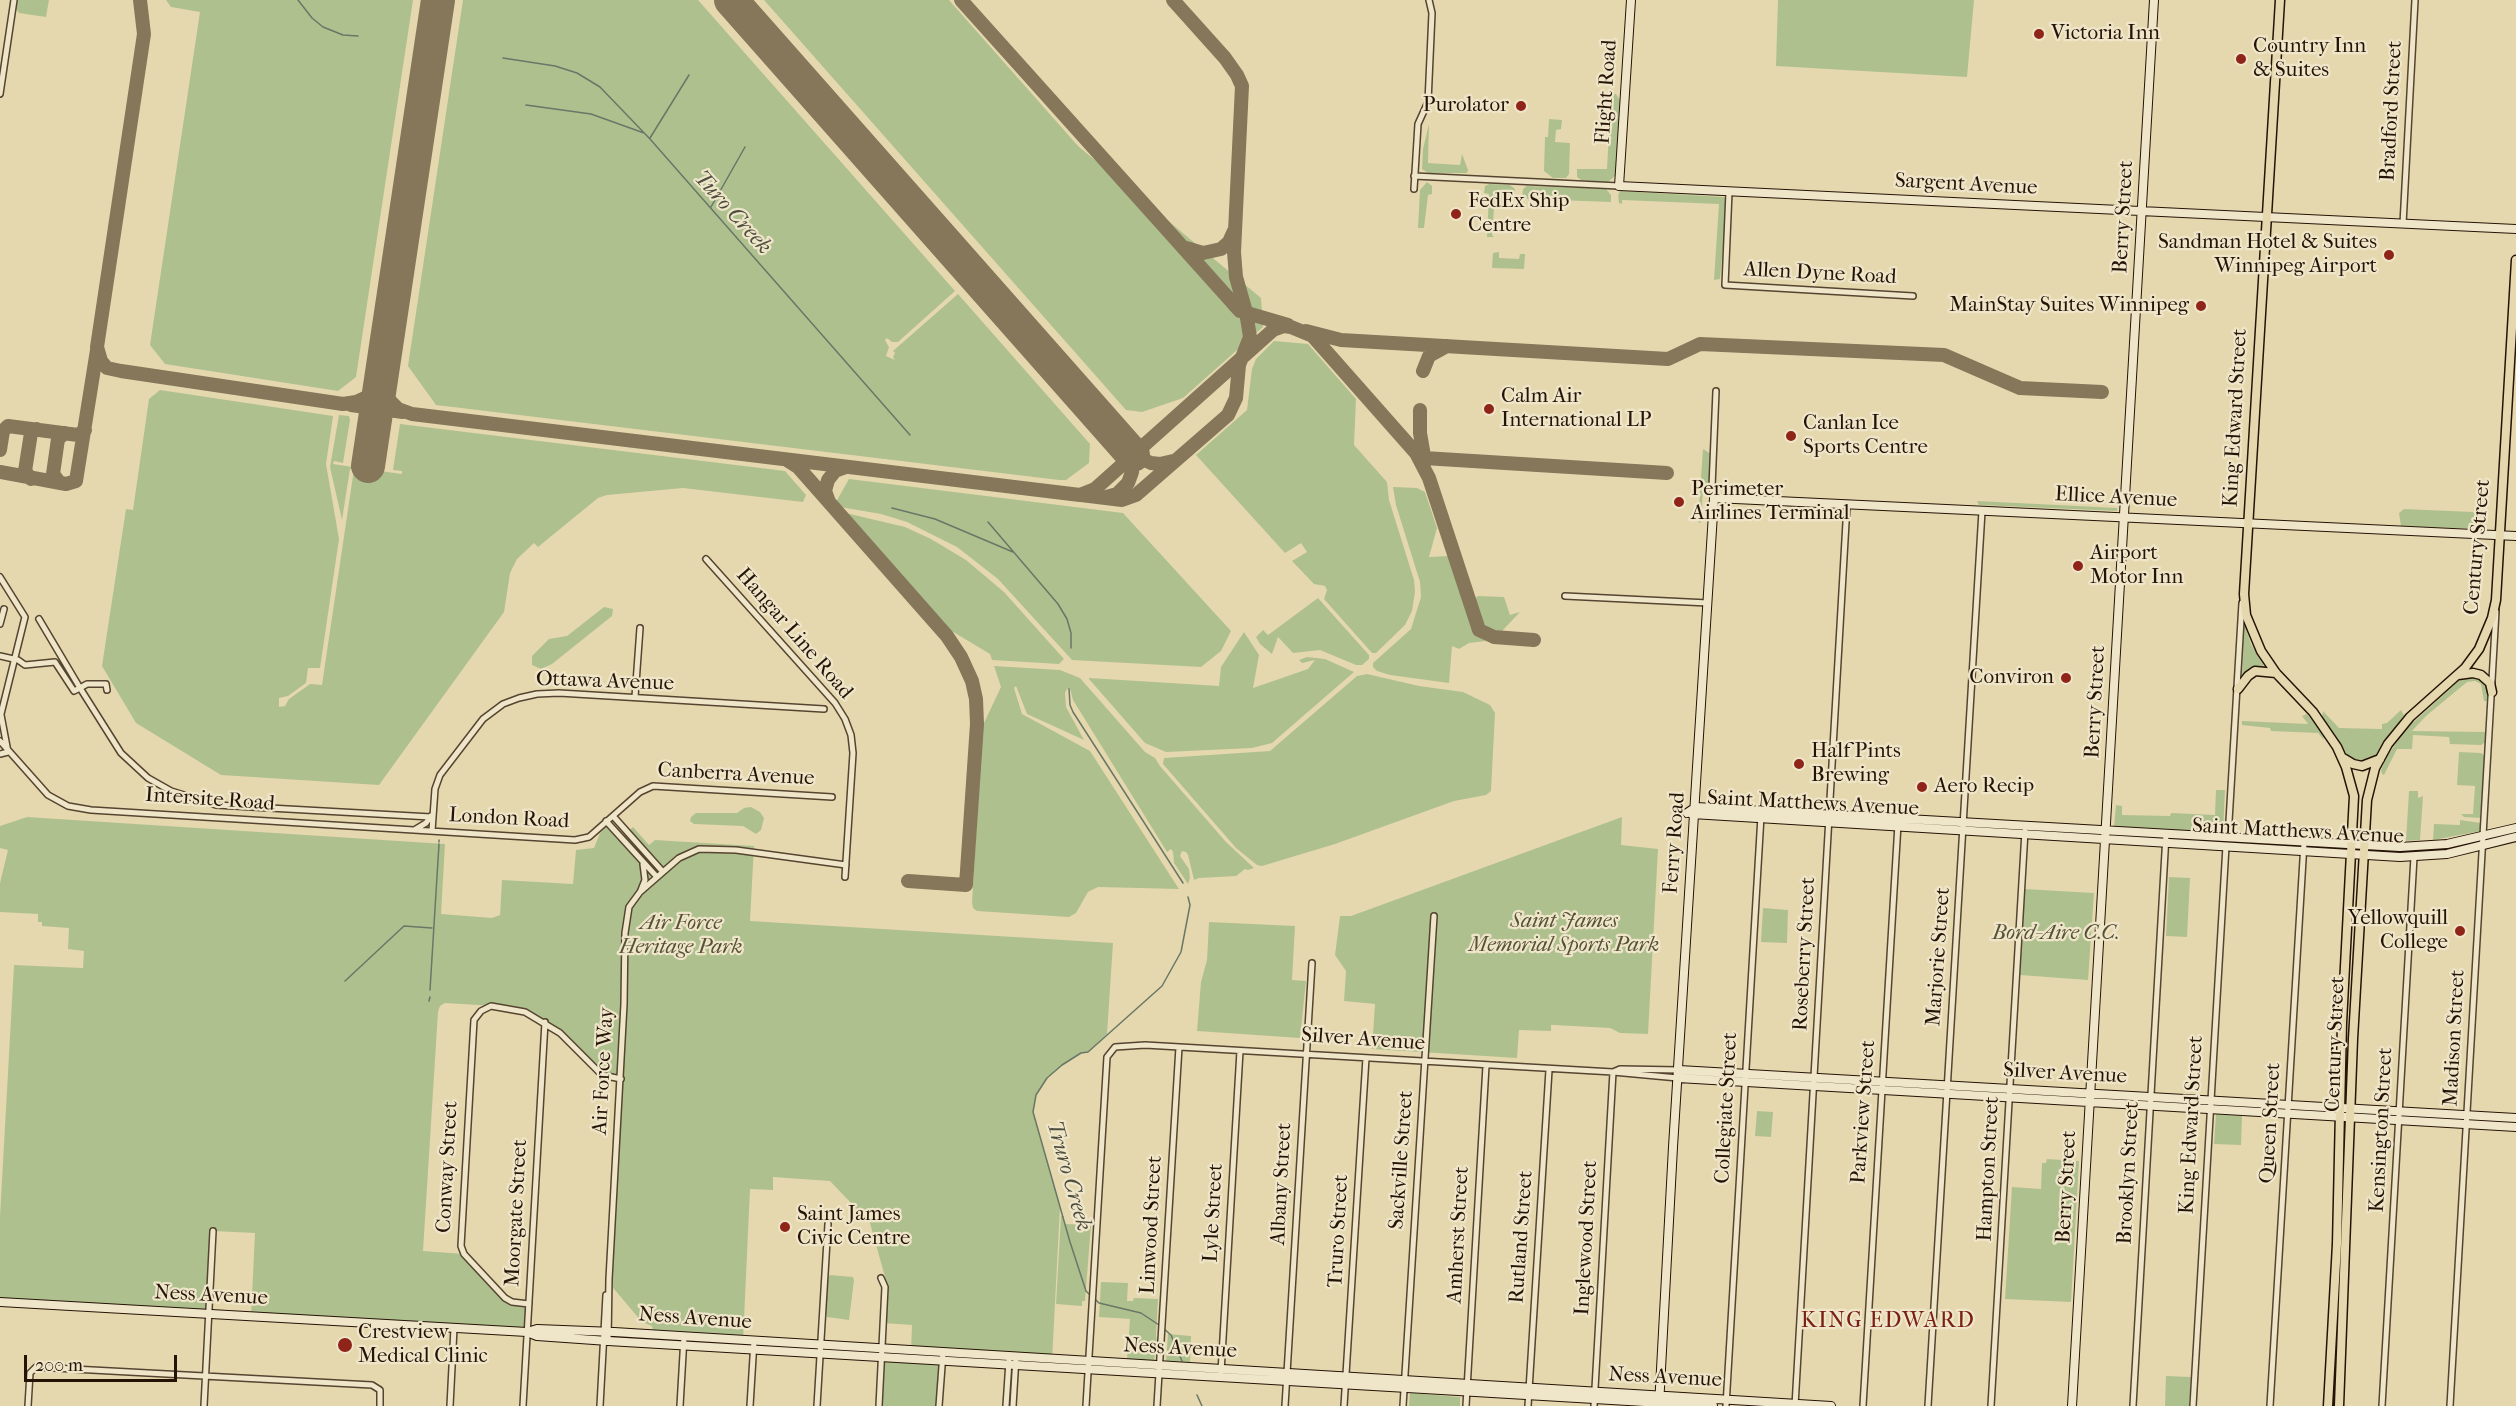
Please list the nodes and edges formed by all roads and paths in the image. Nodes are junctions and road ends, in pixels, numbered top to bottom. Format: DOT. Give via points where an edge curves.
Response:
graph roads {
  1 [pos="14,0"];
  2 [pos="1428,0"];
  3 [pos="1631,0"];
  4 [pos="2154,0"];
  5 [pos="2280,0"];
  6 [pos="2415,0"];
  7 [pos="0,94"];
  8 [pos="1414,176"];
  9 [pos="1619,186"];
  10 [pos="1414,189"];
  11 [pos="1729,192"];
  12 [pos="2142,212"];
  13 [pos="2267,218"];
  14 [pos="2403,224"];
  15 [pos="2516,229"];
  16 [pos="2516,260"];
  17 [pos="1913,296"];
  18 [pos="1716,391"];
  19 [pos="1714,498"];
  20 [pos="1847,505"];
  21 [pos="1982,511"];
  22 [pos="2124,517"];
  23 [pos="2248,523"];
  24 [pos="2500,535"];
  25 [pos="2516,536"];
  26 [pos="706,559"];
  27 [pos="0,577"];
  28 [pos="2244,594"];
  29 [pos="1565,596"];
  30 [pos="2496,600"];
  31 [pos="1708,603"];
  32 [pos="4,609"];
  33 [pos="39,619"];
  34 [pos="0,624"];
  35 [pos="640,628"];
  36 [pos="0,656"];
  37 [pos="2276,673"];
  38 [pos="2458,675"];
  39 [pos="80,688"];
  40 [pos="2238,689"];
  41 [pos="106,690"];
  42 [pos="2493,692"];
  43 [pos="635,697"];
  44 [pos="824,709"];
  45 [pos="0,716"];
  46 [pos="0,741"];
  47 [pos="8,753"];
  48 [pos="0,754"];
  49 [pos="2343,758"];
  50 [pos="2380,759"];
  51 [pos="832,797"];
  52 [pos="1695,811"];
  53 [pos="432,814"];
  54 [pos="1761,815"];
  55 [pos="613,816"];
  56 [pos="1829,819"];
  57 [pos="606,821"];
  58 [pos="1898,823"];
  59 [pos="1963,827"];
  60 [pos="2516,828"];
  61 [pos="414,830"];
  62 [pos="2025,830"];
  63 [pos="432,831"];
  64 [pos="2106,835"];
  65 [pos="2484,836"];
  66 [pos="2516,837"];
  67 [pos="2165,839"];
  68 [pos="2227,842"];
  69 [pos="2304,847"];
  70 [pos="2483,847"];
  71 [pos="2352,850"];
  72 [pos="2363,850"];
  73 [pos="2414,857"];
  74 [pos="643,863"];
  75 [pos="846,865"];
  76 [pos="663,872"];
  77 [pos="657,877"];
  78 [pos="845,877"];
  79 [pos="640,892"];
  80 [pos="1434,916"];
  81 [pos="1312,963"];
  82 [pos="545,1022"];
  83 [pos="1179,1047"];
  84 [pos="1240,1051"];
  85 [pos="1306,1054"];
  86 [pos="1366,1058"];
  87 [pos="1425,1062"];
  88 [pos="1486,1066"];
  89 [pos="1549,1070"];
  90 [pos="1613,1072"];
  91 [pos="1679,1074"];
  92 [pos="1745,1078"];
  93 [pos="621,1079"];
  94 [pos="1814,1082"];
  95 [pos="1882,1086"];
  96 [pos="1946,1089"];
  97 [pos="2009,1093"];
  98 [pos="2090,1097"];
  99 [pos="2150,1101"];
  100 [pos="2211,1104"];
  101 [pos="2288,1108"];
  102 [pos="2340,1112"];
  103 [pos="2352,1112"];
  104 [pos="2399,1115"];
  105 [pos="2516,1118"];
  106 [pos="2467,1119"];
  107 [pos="2516,1126"];
  108 [pos="828,1224"];
  109 [pos="213,1231"];
  110 [pos="881,1278"];
  111 [pos="0,1302"];
  112 [pos="529,1304"];
  113 [pos="209,1314"];
  114 [pos="454,1328"];
  115 [pos="527,1332"];
  116 [pos="605,1338"];
  117 [pos="684,1341"];
  118 [pos="754,1345"];
  119 [pos="820,1349"];
  120 [pos="882,1353"];
  121 [pos="942,1357"];
  122 [pos="1012,1361"];
  123 [pos="1088,1365"];
  124 [pos="1160,1370"];
  125 [pos="1221,1373"];
  126 [pos="205,1376"];
  127 [pos="1287,1377"];
  128 [pos="1346,1381"];
  129 [pos="1405,1384"];
  130 [pos="1660,1385"];
  131 [pos="1466,1388"];
  132 [pos="1529,1391"];
  133 [pos="1645,1394"];
  134 [pos="1594,1399"];
  135 [pos="1660,1401"];
  136 [pos="1726,1403"];
  137 [pos="1795,1405"];
  138 [pos="28,1406"];
  139 [pos="204,1406"];
  140 [pos="380,1406"];
  141 [pos="450,1406"];
  142 [pos="523,1406"];
  143 [pos="600,1406"];
  144 [pos="680,1406"];
  145 [pos="750,1406"];
  146 [pos="817,1406"];
  147 [pos="879,1406"];
  148 [pos="939,1406"];
  149 [pos="1006,1406"];
  150 [pos="1013,1406"];
  151 [pos="1086,1406"];
  152 [pos="1157,1406"];
  153 [pos="1285,1406"];
  154 [pos="1344,1406"];
  155 [pos="1403,1406"];
  156 [pos="1466,1406"];
  157 [pos="1528,1406"];
  158 [pos="1713,1406"];
  159 [pos="1832,1406"];
  160 [pos="1863,1406"];
  161 [pos="1928,1406"];
  162 [pos="1991,1406"];
  163 [pos="2072,1406"];
  164 [pos="2133,1406"];
  165 [pos="2193,1406"];
  166 [pos="2270,1406"];
  167 [pos="2328,1406"];
  168 [pos="2339,1406"];
  169 [pos="2382,1406"];
  170 [pos="2450,1406"];
  1 -- 7 [label="street"];
  2 -- 8 [label="street" via="1432,13 1428,102 1418,124"];
  3 -- 9 [label="main road, Flight Road"];
  4 -- 12 [label="main road, Berry Street"];
  5 -- 13 [label="main road, King Edward Street"];
  6 -- 14 [label="street, Bradford Street"];
  8 -- 9 [label="street, Sargent Avenue"];
  8 -- 10 [label="street"];
  9 -- 11 [label="main road, Sargent Avenue"];
  11 -- 12 [label="main road, Sargent Avenue"];
  11 -- 17 [label="street, Allen Dyne Road" via="1725,285"];
  12 -- 13 [label="main road, Sargent Avenue"];
  12 -- 22 [label="main road, Berry Street"];
  13 -- 14 [label="main road, Sargent Avenue"];
  13 -- 23 [label="main road, King Edward Street"];
  14 -- 15 [label="main road, Sargent Avenue"];
  16 -- 24 [label="main road, Century Street"];
  18 -- 19 [label="street, Ferry Road"];
  19 -- 20 [label="main road, Ellice Avenue"];
  19 -- 31 [label="main road, Ferry Road"];
  20 -- 21 [label="main road, Ellice Avenue"];
  20 -- 56 [label="street, Roseberry Street"];
  21 -- 22 [label="main road, Ellice Avenue"];
  21 -- 59 [label="street, Marjorie Street"];
  22 -- 23 [label="main road, Ellice Avenue"];
  22 -- 64 [label="main road, Berry Street"];
  23 -- 24 [label="main road, Ellice Avenue"];
  23 -- 28 [label="main road, King Edward Street"];
  24 -- 25 [label="main road, Ellice Avenue"];
  24 -- 30 [label="main road, Century Street"];
  26 -- 75 [label="street, Hangar Line Road" via="835,702 845,719 853,753"];
  27 -- 45 [label="street" via="25,617"];
  28 -- 37 [label="main road, Century Street" via="2254,637"];
  28 -- 40 [label="street, King Edward Street"];
  29 -- 31 [label="street"];
  30 -- 38 [label="main road, Century Street" via="2483,641"];
  30 -- 42 [label="street, Madison Street"];
  31 -- 52 [label="main road, Ferry Road"];
  32 -- 34 [label="street"];
  33 -- 39 [label="street"];
  35 -- 43 [label="street"];
  36 -- 39 [label="street" via="25,665 55,662 74,691"];
  37 -- 40 [label="main road" via="2255,671"];
  37 -- 49 [label="main road, Century Street" via="2313,712"];
  38 -- 42 [label="main road" via="2481,675"];
  38 -- 50 [label="main road, Century Street" via="2400,728"];
  39 -- 41 [label="street" via="106,684"];
  39 -- 53 [label="street" via="121,753 148,778 171,792 216,805"];
  40 -- 68 [label="street, King Edward Street"];
  42 -- 65 [label="street, Madison Street"];
  43 -- 44 [label="street, Ottawa Avenue"];
  43 -- 53 [label="street, Ottawa Avenue" via="546,693 503,704 477,725 440,775"];
  45 -- 47 [label="street"];
  46 -- 47 [label="street, Intersite Road"];
  47 -- 48 [label="street"];
  47 -- 61 [label="street, Intersite Road" via="42,790 74,807"];
  49 -- 50 [label="main road" via="2362,766"];
  49 -- 71 [label="main road, Century Street" via="2354,796"];
  50 -- 72 [label="main road, Century Street" via="2367,800"];
  51 -- 55 [label="street, Canberra Avenue" via="653,786"];
  52 -- 54 [label="main road, Saint Matthews Avenue"];
  52 -- 91 [label="main road, Ferry Road"];
  53 -- 61 [label="street"];
  53 -- 63 [label="street, Ottawa Avenue"];
  54 -- 56 [label="main road, Saint Matthews Avenue"];
  54 -- 92 [label="street, Collegiate Street"];
  55 -- 57 [label="street, London Road"];
  55 -- 76 [label="street"];
  56 -- 58 [label="main road, Saint Matthews Avenue"];
  56 -- 94 [label="street, Roseberry Street"];
  57 -- 63 [label="street, London Road" via="589,837 575,840"];
  57 -- 74 [label="street"];
  58 -- 59 [label="main road, Saint Matthews Avenue"];
  58 -- 95 [label="street, Parkview Street"];
  59 -- 62 [label="main road, Saint Matthews Avenue"];
  59 -- 96 [label="street, Marjorie Street"];
  60 -- 65 [label="main road, Saint Matthews Avenue"];
  61 -- 63 [label="street, Intersite Road"];
  62 -- 64 [label="main road, Saint Matthews Avenue"];
  62 -- 97 [label="street, Hampton Street"];
  64 -- 67 [label="main road, Saint Matthews Avenue"];
  64 -- 98 [label="main road, Berry Street"];
  65 -- 70 [label="street, Madison Street"];
  65 -- 72 [label="main road, Saint Matthews Avenue" via="2426,846"];
  66 -- 70 [label="main road, Saint Matthews Avenue"];
  67 -- 68 [label="main road, Saint Matthews Avenue"];
  67 -- 99 [label="street, Brooklyn Street"];
  68 -- 69 [label="main road, Saint Matthews Avenue"];
  68 -- 100 [label="street, King Edward Street"];
  69 -- 71 [label="main road, Saint Matthews Avenue"];
  69 -- 101 [label="street, Queen Street"];
  70 -- 73 [label="main road, Saint Matthews Avenue"];
  70 -- 106 [label="street, Madison Street"];
  71 -- 72 [label="main road, Saint Matthews Avenue"];
  71 -- 102 [label="main road, Century Street"];
  72 -- 73 [label="main road, Saint Matthews Avenue"];
  72 -- 103 [label="main road, Century Street"];
  73 -- 104 [label="street, Kensington Street"];
  74 -- 77 [label="street"];
  74 -- 79 [label="street" via="645,880"];
  75 -- 76 [label="street, Air Force Way" via="706,849 685,854"];
  75 -- 78 [label="street, Hangar Line Road"];
  76 -- 77 [label="street, Air Force Way"];
  77 -- 79 [label="street, Air Force Way"];
  79 -- 93 [label="street, Air Force Way" via="626,919"];
  80 -- 87 [label="street, Sackville Street"];
  81 -- 85 [label="street, Albany Street"];
  82 -- 93 [label="street" via="602,1075"];
  82 -- 112 [label="street, Moorgate Street"];
  82 -- 112 [label="street, Conway Street" via="518,1010 491,1006 477,1015 472,1027 460,1242 464,1254 505,1298"];
  83 -- 84 [label="street, Silver Avenue"];
  83 -- 123 [label="street, Silver Avenue" via="1130,1045 1111,1050 1107,1057"];
  83 -- 124 [label="street, Linwood Street"];
  84 -- 85 [label="street, Silver Avenue"];
  84 -- 125 [label="street, Lyle Street"];
  85 -- 86 [label="street, Silver Avenue"];
  85 -- 127 [label="street, Albany Street"];
  86 -- 87 [label="street, Silver Avenue"];
  86 -- 128 [label="street, Truro Street"];
  87 -- 88 [label="street, Silver Avenue"];
  87 -- 129 [label="street, Sackville Street"];
  88 -- 89 [label="street, Silver Avenue"];
  88 -- 131 [label="street, Amherst Street"];
  89 -- 90 [label="street, Silver Avenue"];
  89 -- 132 [label="street, Rutland Street"];
  90 -- 91 [label="street, Silver Avenue"];
  90 -- 134 [label="street, Inglewood Street"];
  91 -- 92 [label="main road, Silver Avenue"];
  91 -- 130 [label="main road, Ferry Road"];
  92 -- 94 [label="main road, Silver Avenue"];
  92 -- 136 [label="street, Collegiate Street"];
  93 -- 116 [label="street, Air Force Way"];
  94 -- 95 [label="main road, Silver Avenue"];
  94 -- 137 [label="street, Roseberry Street"];
  95 -- 96 [label="main road, Silver Avenue"];
  95 -- 160 [label="street, Parkview Street"];
  96 -- 97 [label="main road, Silver Avenue"];
  96 -- 161 [label="street, Marjorie Street"];
  97 -- 98 [label="main road, Silver Avenue"];
  97 -- 162 [label="street, Hampton Street"];
  98 -- 99 [label="main road, Silver Avenue"];
  98 -- 163 [label="main road, Berry Street"];
  99 -- 100 [label="main road, Silver Avenue"];
  99 -- 164 [label="street, Brooklyn Street"];
  100 -- 101 [label="main road, Silver Avenue"];
  100 -- 165 [label="street, King Edward Street"];
  101 -- 102 [label="main road, Silver Avenue"];
  101 -- 166 [label="street, Queen Street"];
  102 -- 103 [label="main road, Silver Avenue"];
  102 -- 167 [label="main road, Century Street"];
  103 -- 104 [label="main road, Silver Avenue"];
  103 -- 168 [label="main road, Century Street"];
  104 -- 106 [label="main road, Silver Avenue"];
  104 -- 169 [label="street, Kensington Street"];
  105 -- 106 [label="main road, Silver Avenue"];
  106 -- 107 [label="main road, Silver Avenue"];
  106 -- 170 [label="street, Madison Street"];
  108 -- 119 [label="street"];
  109 -- 113 [label="street"];
  110 -- 120 [label="street" via="885,1287"];
  111 -- 113 [label="main road, Ness Avenue"];
  112 -- 115 [label="street, Moorgate Street"];
  113 -- 114 [label="main road, Ness Avenue"];
  113 -- 126 [label="street"];
  114 -- 115 [label="main road, Ness Avenue"];
  114 -- 141 [label="street"];
  115 -- 116 [label="main road, Ness Avenue" via="537,1329"];
  115 -- 142 [label="street, Moorgate Street"];
  116 -- 117 [label="main road, Ness Avenue"];
  116 -- 143 [label="street, Air Force Way"];
  117 -- 118 [label="main road, Ness Avenue"];
  117 -- 144 [label="street"];
  118 -- 119 [label="main road, Ness Avenue"];
  118 -- 145 [label="street"];
  119 -- 120 [label="main road, Ness Avenue"];
  119 -- 146 [label="street"];
  120 -- 121 [label="main road, Ness Avenue"];
  120 -- 147 [label="street"];
  121 -- 122 [label="main road, Ness Avenue"];
  121 -- 148 [label="street"];
  122 -- 123 [label="main road, Ness Avenue"];
  122 -- 149 [label="street"];
  122 -- 150 [label="street"];
  123 -- 124 [label="main road, Ness Avenue"];
  123 -- 151 [label="street"];
  124 -- 125 [label="main road, Ness Avenue"];
  124 -- 152 [label="street, Linwood Street"];
  125 -- 127 [label="main road, Ness Avenue"];
  126 -- 138 [label="street" via="36,1367 30,1373"];
  126 -- 139 [label="street"];
  126 -- 140 [label="street" via="375,1386 380,1390"];
  127 -- 128 [label="main road, Ness Avenue"];
  127 -- 153 [label="street, Albany Street"];
  128 -- 129 [label="main road, Ness Avenue"];
  128 -- 154 [label="street, Truro Street"];
  129 -- 131 [label="main road, Ness Avenue"];
  129 -- 155 [label="street, Sackville Street"];
  130 -- 133 [label="main road"];
  130 -- 135 [label="main road, Ferry Road"];
  131 -- 132 [label="main road, Ness Avenue"];
  131 -- 156 [label="street, Amherst Street"];
  132 -- 134 [label="main road, Ness Avenue"];
  132 -- 157 [label="street, Rutland Street"];
  133 -- 134 [label="main road, Ness Avenue"];
  133 -- 135 [label="main road, Ness Avenue"];
  134 -- 135 [label="main road, Ness Avenue"];
  135 -- 136 [label="main road, Ness Avenue"];
  135 -- 158 [label="main road, Ness Avenue"];
  136 -- 137 [label="main road, Ness Avenue"];
  137 -- 159 [label="main road, Ness Avenue"];
}
